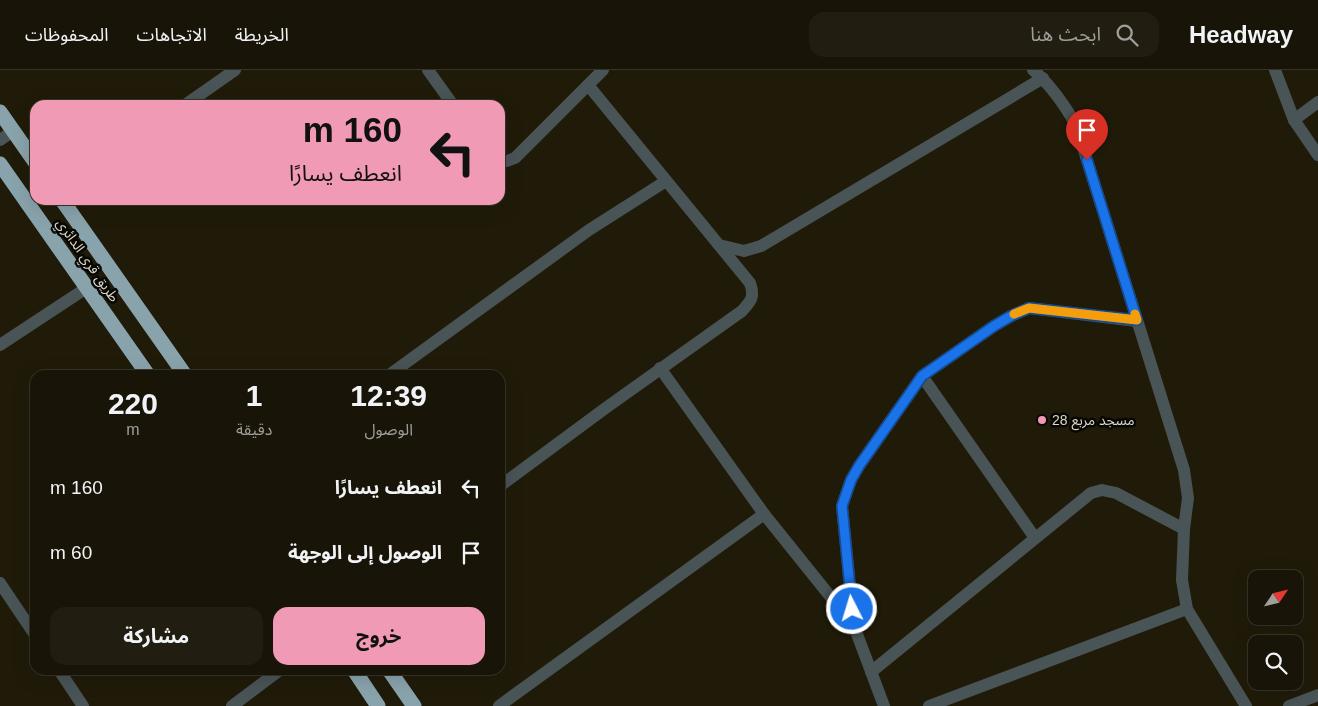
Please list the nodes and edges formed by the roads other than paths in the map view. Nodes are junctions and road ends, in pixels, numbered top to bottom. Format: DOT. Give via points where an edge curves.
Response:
graph roads {
  1 [pos="235,70"];
  2 [pos="428,70"];
  3 [pos="603,70"];
  4 [pos="1275,70"];
  5 [pos="1038,74"];
  6 [pos="588,85"];
  7 [pos="192,100"];
  8 [pos="449,100"];
  9 [pos="1318,102"];
  10 [pos="0,112"];
  11 [pos="1294,120"];
  12 [pos="13,131"];
  13 [pos="0,140"];
  14 [pos="30,155"];
  15 [pos="1318,155"];
  16 [pos="505,161"];
  17 [pos="0,164"];
  18 [pos="666,181"];
  19 [pos="66,205"];
  20 [pos="719,245"];
  21 [pos="88,287"];
  22 [pos="1137,320"];
  23 [pos="0,345"];
  24 [pos="660,368"];
  25 [pos="145,370"];
  26 [pos="181,370"];
  27 [pos="396,370"];
  28 [pos="922,376"];
  29 [pos="505,482"];
  30 [pos="764,514"];
  31 [pos="1184,529"];
  32 [pos="1035,538"];
  33 [pos="0,583"];
  34 [pos="1187,609"];
  35 [pos="854,626"];
  36 [pos="30,628"];
  37 [pos="871,672"];
  38 [pos="62,675"];
  39 [pos="273,675"];
  40 [pos="357,675"];
  41 [pos="392,675"];
  42 [pos="1318,694"];
  43 [pos="83,706"];
  44 [pos="232,706"];
  45 [pos="378,706"];
  46 [pos="414,706"];
  47 [pos="499,706"];
  48 [pos="884,706"];
  49 [pos="929,706"];
  50 [pos="1246,706"];
  51 [pos="1289,706"];
  1 -- 7 [label="street"];
  2 -- 8 [label="street"];
  3 -- 6 [label="street"];
  4 -- 11 [label="street"];
  5 -- 20 [label="street" via="761,246 744,251"];
  5 -- 22 [label="street" via="1062,102 1076,125"];
  6 -- 16 [label="street" via="515,158"];
  6 -- 18 [label="street"];
  9 -- 11 [label="street"];
  10 -- 12 [label="highway"];
  11 -- 15 [label="street"];
  12 -- 13 [label="street"];
  12 -- 14 [label="highway"];
  17 -- 21 [label="highway, طريق قري الدائري"];
  18 -- 20 [label="street"];
  18 -- 27 [label="street" via="590,230"];
  19 -- 26 [label="highway, طريق قري الدائري"];
  20 -- 24 [label="street" via="750,283 753,291 750,302 742,311"];
  21 -- 23 [label="street"];
  21 -- 25 [label="highway, طريق قري الدائري"];
  22 -- 28 [label="street" via="1029,308 994,326"];
  22 -- 31 [label="street" via="1184,470 1188,498"];
  24 -- 29 [label="street"];
  24 -- 30 [label="street"];
  28 -- 32 [label="street"];
  28 -- 35 [label="street" via="859,466 842,506"];
  30 -- 35 [label="street"];
  30 -- 47 [label="street"];
  31 -- 32 [label="street" via="1116,493 1102,490 1091,493"];
  31 -- 34 [label="street" via="1182,580"];
  32 -- 37 [label="street"];
  33 -- 36 [label="street"];
  34 -- 49 [label="street"];
  34 -- 50 [label="street"];
  35 -- 37 [label="street"];
  37 -- 48 [label="street"];
  38 -- 43 [label="street"];
  39 -- 44 [label="street"];
  40 -- 45 [label="highway"];
  41 -- 46 [label="highway"];
  42 -- 51 [label="street"];
}
